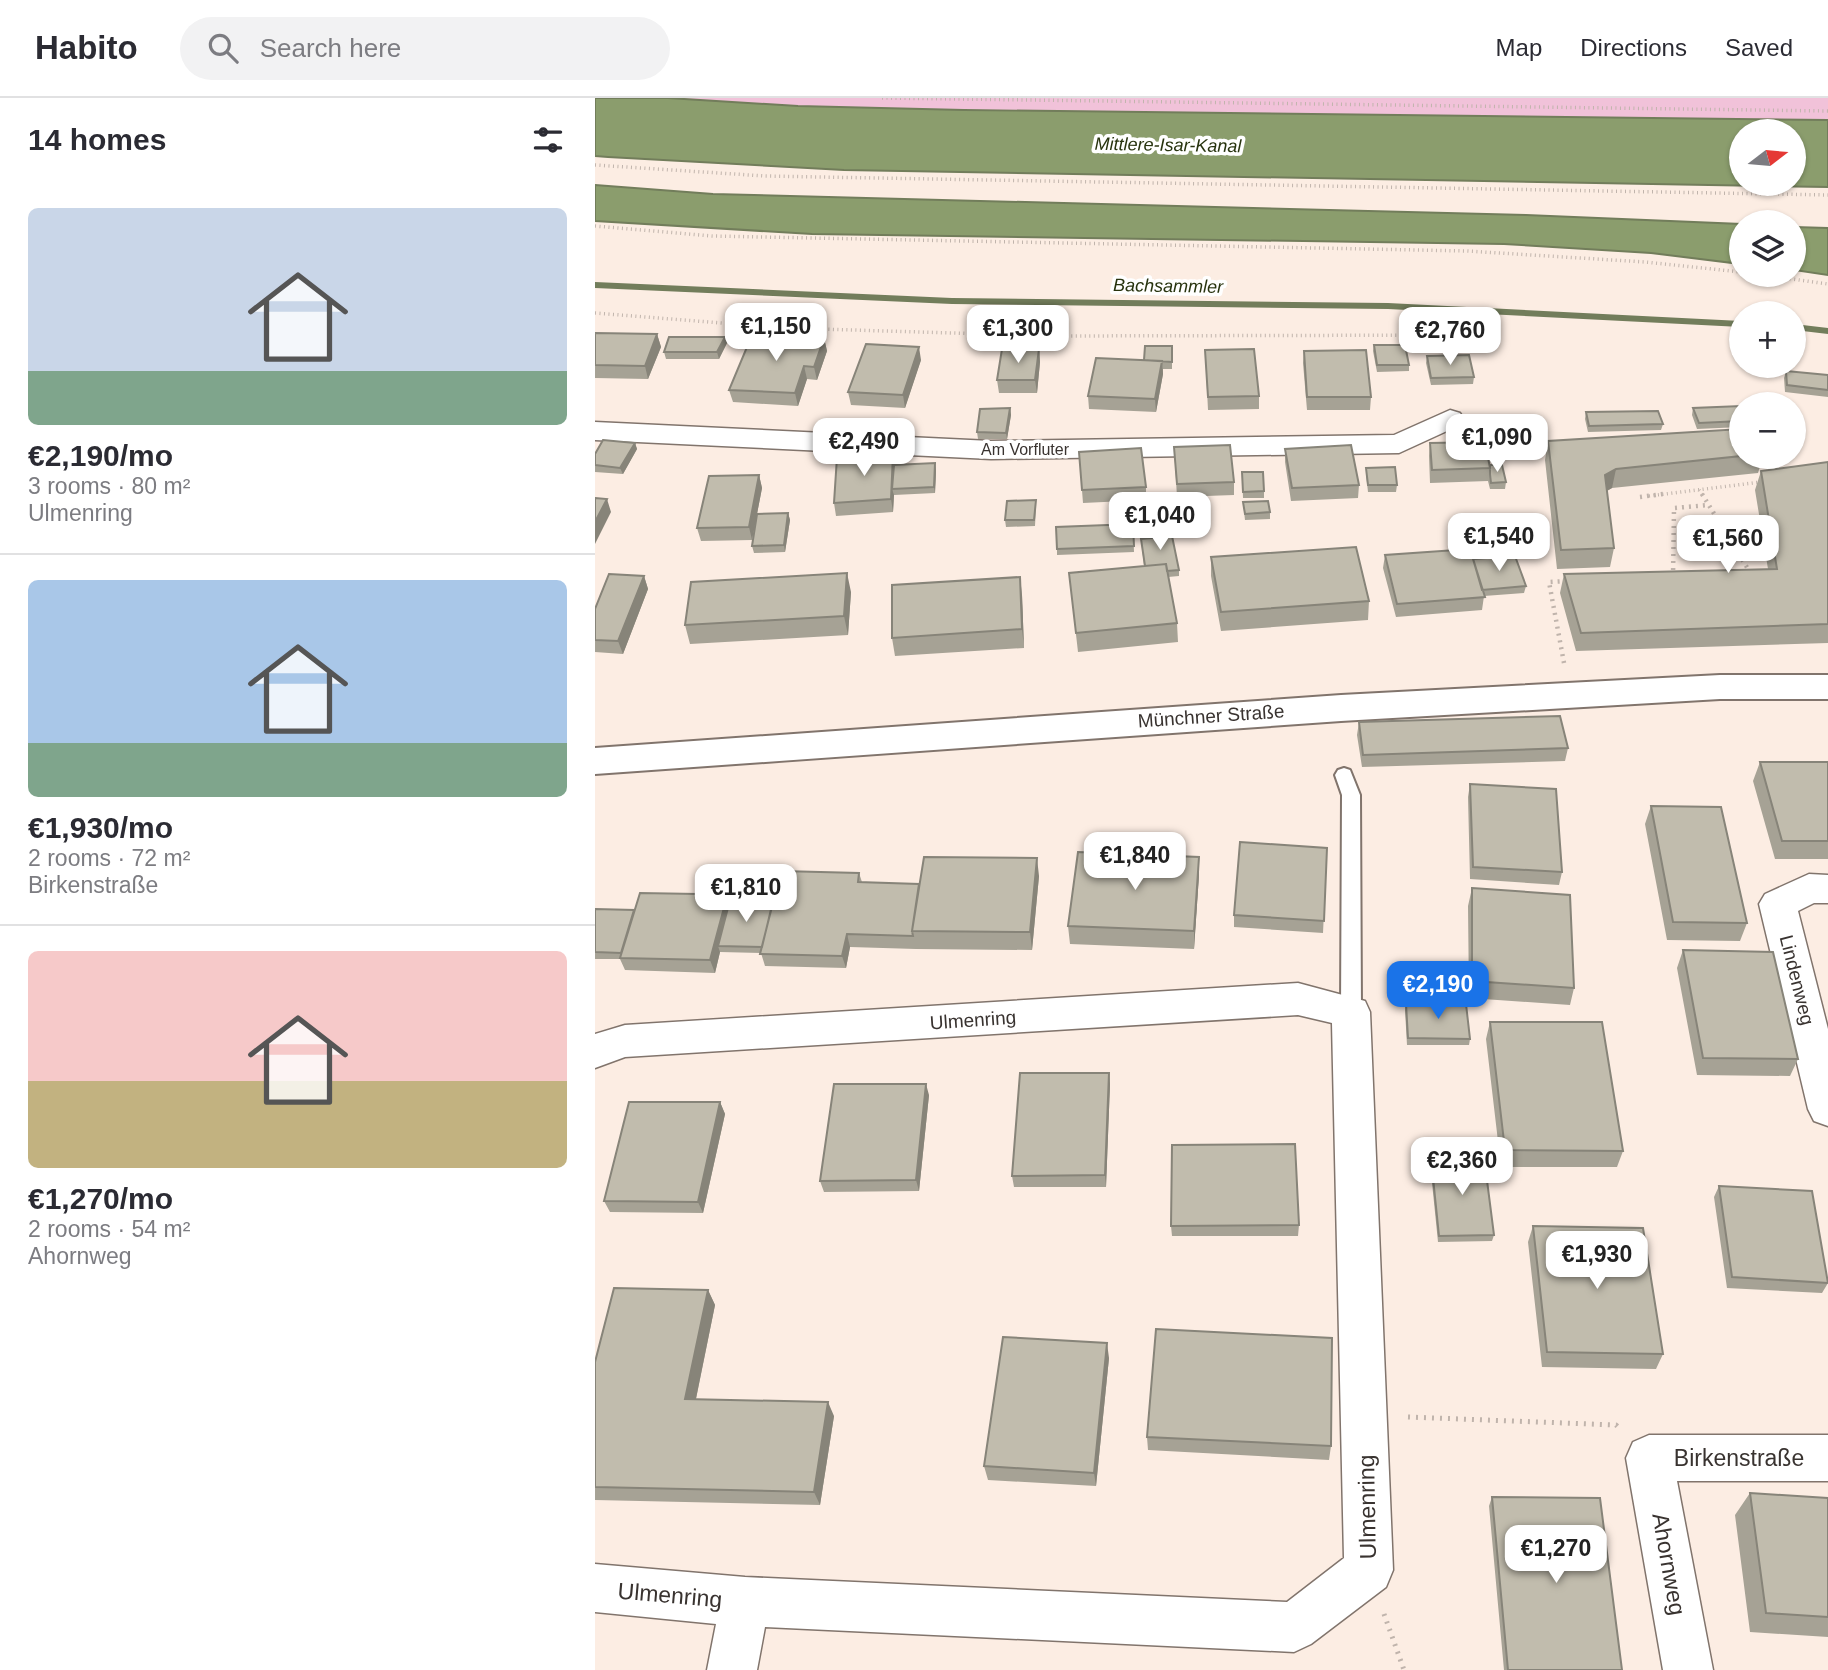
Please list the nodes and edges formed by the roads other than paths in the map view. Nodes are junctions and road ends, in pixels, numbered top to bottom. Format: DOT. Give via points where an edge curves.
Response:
graph roads {
  1 [pos="1450,419"];
  2 [pos="595,431"];
  3 [pos="1828,687"];
  4 [pos="595,761"];
  5 [pos="1344,775"];
  6 [pos="1828,889"];
  7 [pos="1351,1012"];
  8 [pos="595,1051"];
  9 [pos="1828,1109"];
  10 [pos="1649,1458"];
  11 [pos="1828,1458"];
  12 [pos="595,1588"];
  13 [pos="745,1602"];
  14 [pos="732,1670"];
  15 [pos="1688,1670"];
  1 -- 2 [label="street, Am Vorfluter" via="1399,444 1005,450"];
  3 -- 4 [label="main road, Münchner Straße" via="1720,687 1341,708"];
  5 -- 7 [label="lane, Ulmenring" via="1351,795"];
  6 -- 9 [label="street, Lindenweg" via="1809,888 1778,904"];
  7 -- 8 [label="street, Ulmenring" via="1298,999 625,1041"];
  7 -- 13 [label="street, Ulmenring" via="1369,1570 1294,1627"];
  10 -- 11 [label="street, Birkenstraße"];
  10 -- 15 [label="street, Ahornweg"];
  12 -- 13 [label="street, Ulmenring"];
  13 -- 14 [label="street, Ulmenring"];
}
